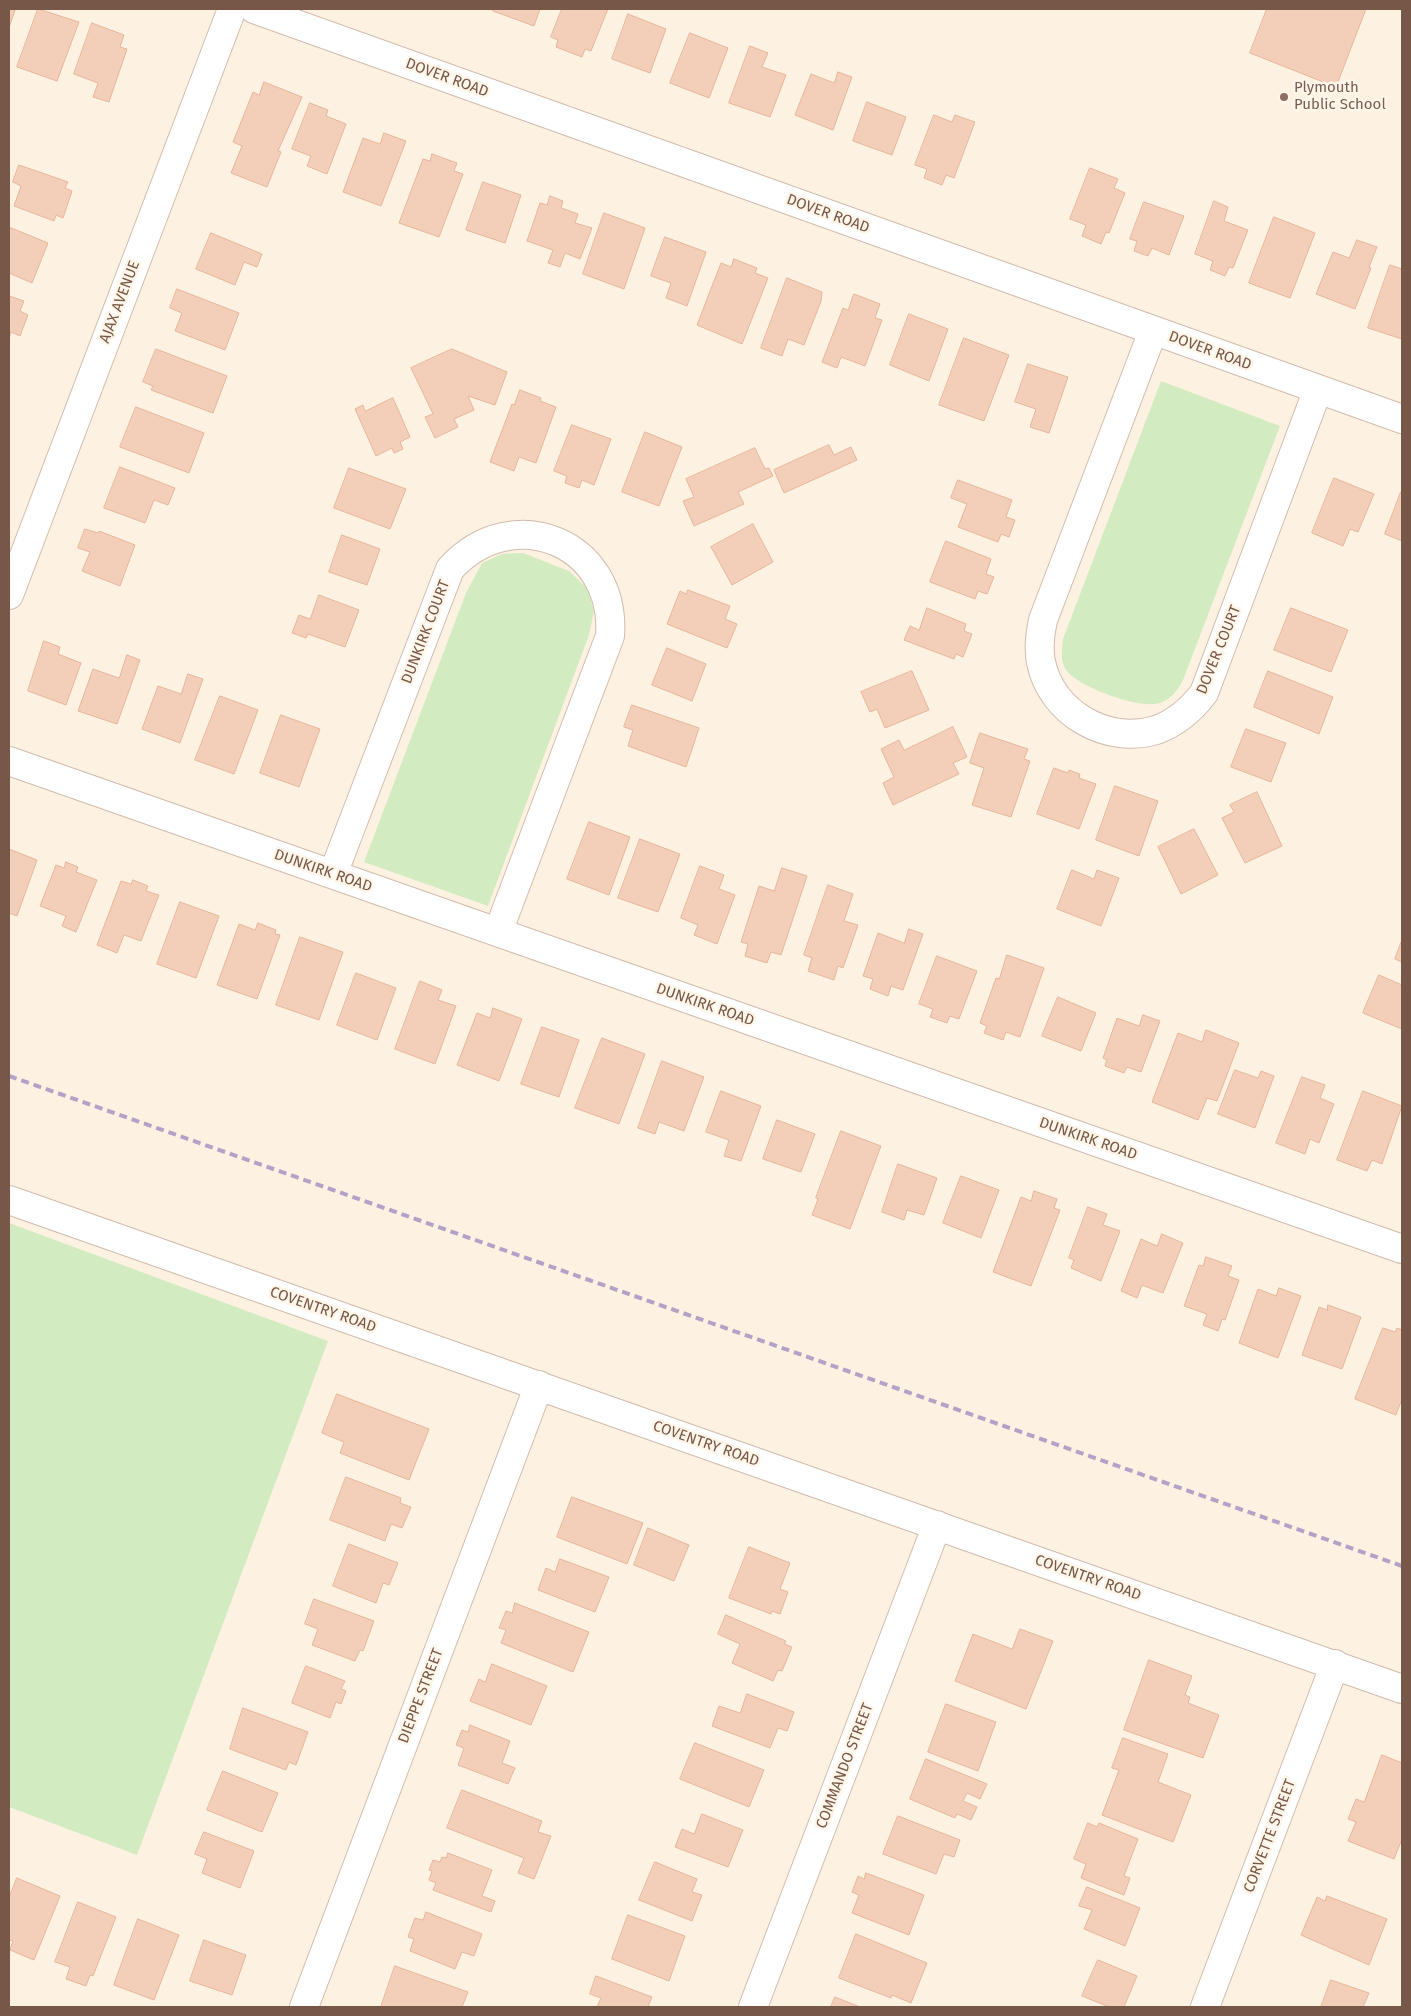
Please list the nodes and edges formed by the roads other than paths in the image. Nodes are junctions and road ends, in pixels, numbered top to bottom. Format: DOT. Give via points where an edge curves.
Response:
graph roads {
  1 [pos="232,9"];
  2 [pos="254,9"];
  3 [pos="1154,331"];
  4 [pos="1318,389"];
  5 [pos="1402,419"];
  6 [pos="9,595"];
  7 [pos="9,761"];
  8 [pos="333,874"];
  9 [pos="498,932"];
  10 [pos="9,1200"];
  11 [pos="1402,1249"];
  12 [pos="539,1385"];
  13 [pos="937,1525"];
  14 [pos="1335,1664"];
  15 [pos="1402,1689"];
  16 [pos="304,2007"];
  17 [pos="753,2007"];
  18 [pos="1205,2007"];
  1 -- 6 [label="street, AJAX AVENUE"];
  2 -- 3 [label="street, DOVER ROAD"];
  3 -- 4 [label="street, DOVER ROAD"];
  3 -- 4 [label="street, DOVER COURT" via="1043,620 1040,639 1041,662 1057,698 1073,714 1101,729 1132,734 1155,730 1182,716 1204,694"];
  4 -- 5 [label="street, DOVER ROAD"];
  7 -- 8 [label="street, DUNKIRK ROAD"];
  8 -- 9 [label="street, DUNKIRK ROAD"];
  8 -- 9 [label="street, DUNKIRK COURT" via="450,570 473,548 502,536 525,534 555,541 582,558 597,576 609,604 610,636"];
  9 -- 11 [label="street, DUNKIRK ROAD"];
  10 -- 12 [label="street, COVENTRY ROAD"];
  12 -- 13 [label="street, COVENTRY ROAD"];
  12 -- 16 [label="street, DIEPPE STREET"];
  13 -- 14 [label="street, COVENTRY ROAD"];
  13 -- 17 [label="street, COMMANDO STREET"];
  14 -- 15 [label="street, COVENTRY ROAD"];
  14 -- 18 [label="street, CORVETTE STREET"];
}
